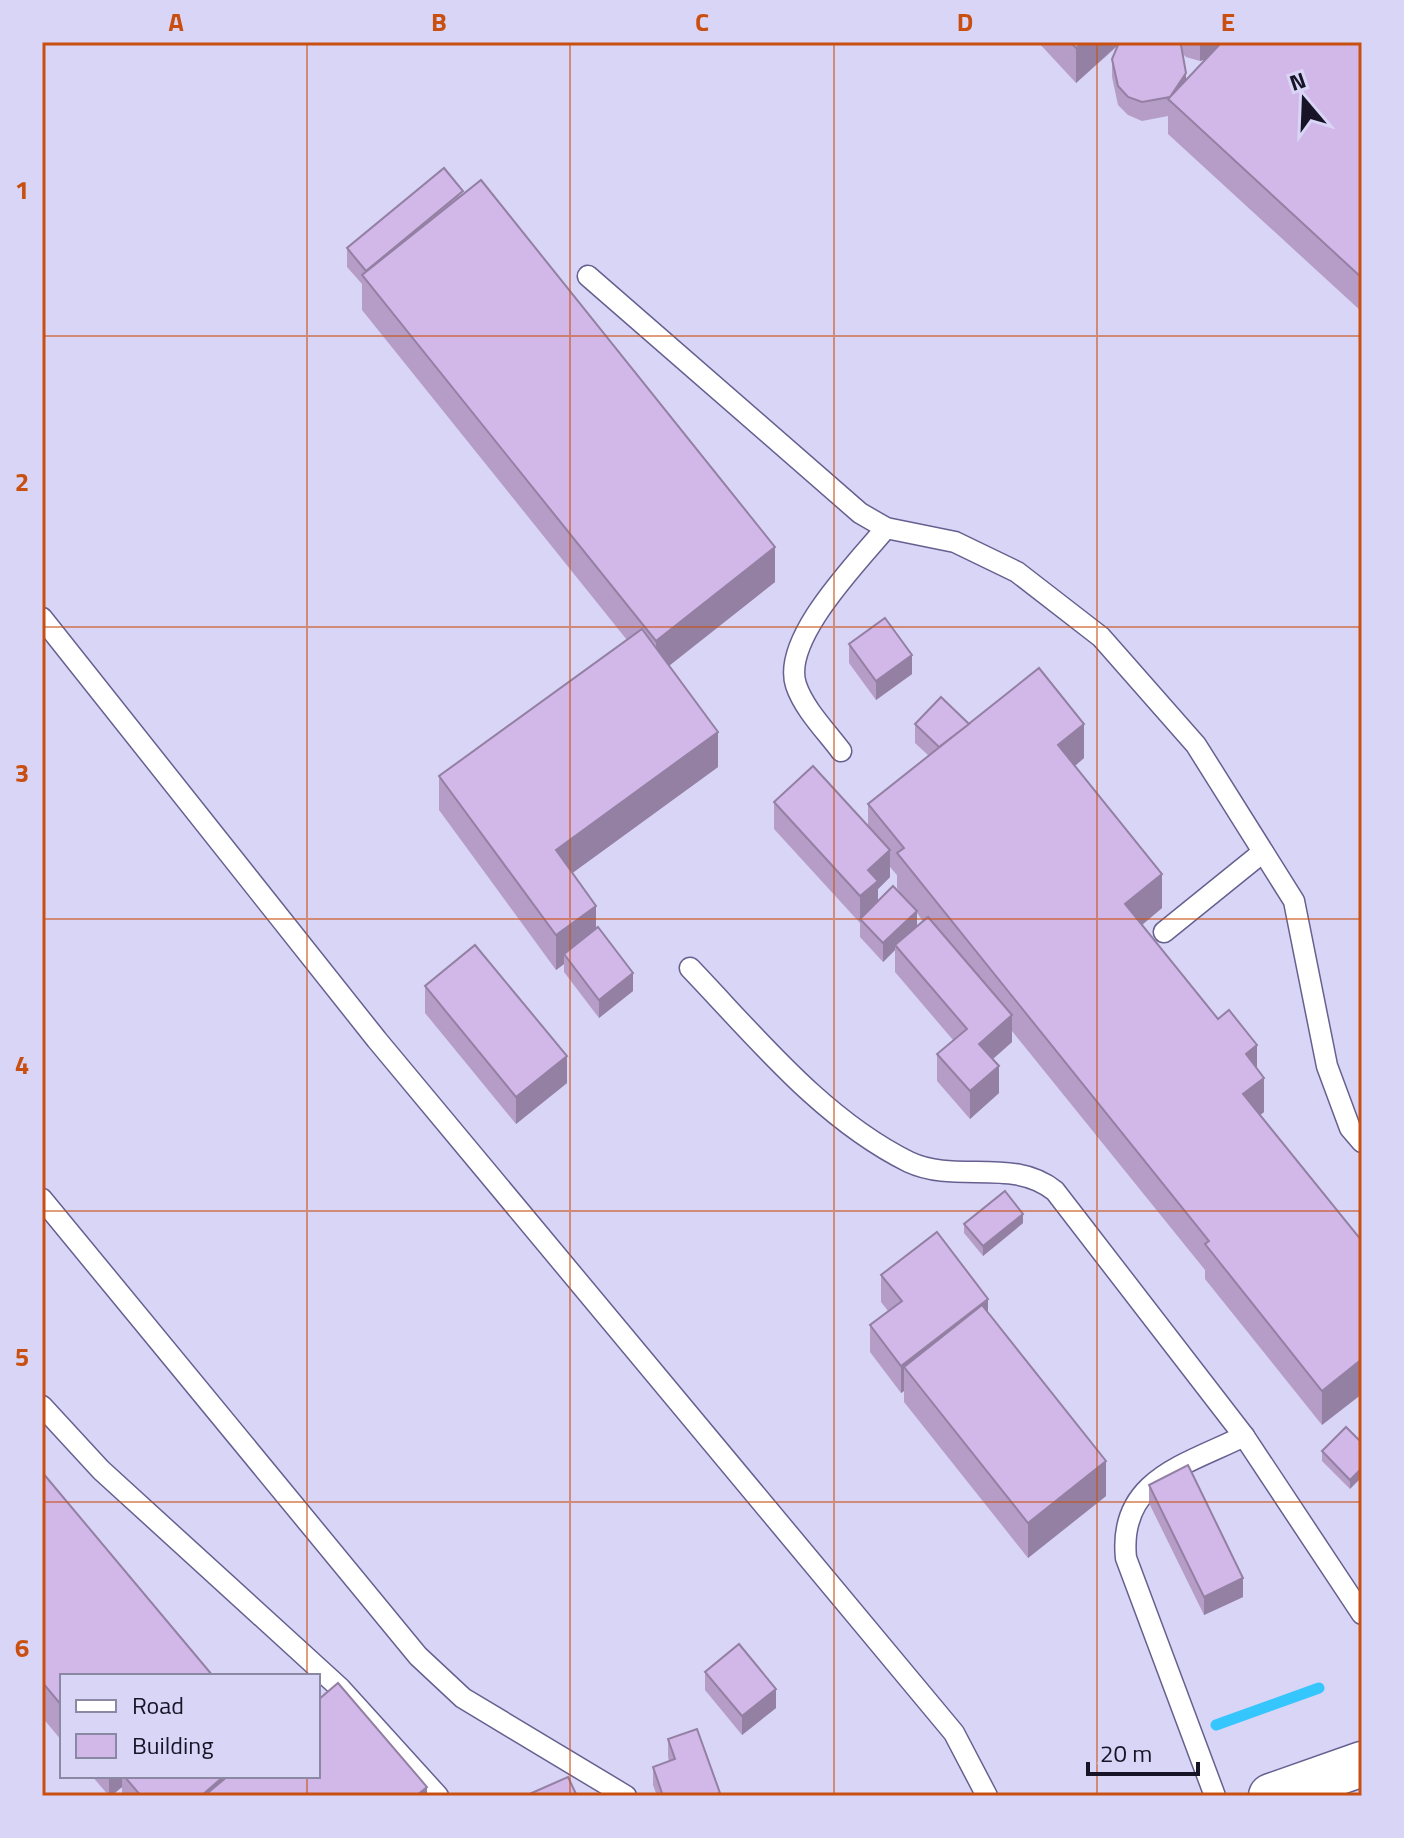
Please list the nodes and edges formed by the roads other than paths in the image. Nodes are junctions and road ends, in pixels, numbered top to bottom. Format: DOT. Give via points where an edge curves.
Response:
graph roads {
  1 [pos="588,276"];
  2 [pos="886,528"];
  3 [pos="42,618"];
  4 [pos="841,751"];
  5 [pos="1263,852"];
  6 [pos="1164,932"];
  7 [pos="690,968"];
  8 [pos="1362,1142"];
  9 [pos="42,1199"];
  10 [pos="42,1406"];
  11 [pos="1244,1436"];
  12 [pos="1362,1614"];
  13 [pos="1362,1764"];
  14 [pos="438,1796"];
  15 [pos="626,1796"];
  16 [pos="987,1796"];
  17 [pos="1215,1796"];
  18 [pos="1271,1796"];
  1 -- 2 [label="lane" via="841,500"];
  2 -- 4 [label="lane" via="831,595 796,659 795,682 804,702"];
  2 -- 5 [label="lane" via="955,542 1017,572 1101,637 1196,745"];
  3 -- 16 [label="lane" via="377,1040 954,1733"];
  5 -- 6 [label="lane"];
  5 -- 8 [label="lane" via="1294,901 1327,1066 1350,1128"];
  7 -- 11 [label="lane" via="793,1076 860,1131 911,1163 955,1172 1021,1173 1055,1191"];
  9 -- 15 [label="lane" via="418,1656 463,1698"];
  10 -- 14 [label="lane" via="101,1470 340,1688"];
  11 -- 12 [label="lane"];
  11 -- 17 [label="lane" via="1158,1478 1141,1492 1124,1539 1126,1558"];
  13 -- 18 [label="main road"];
}
